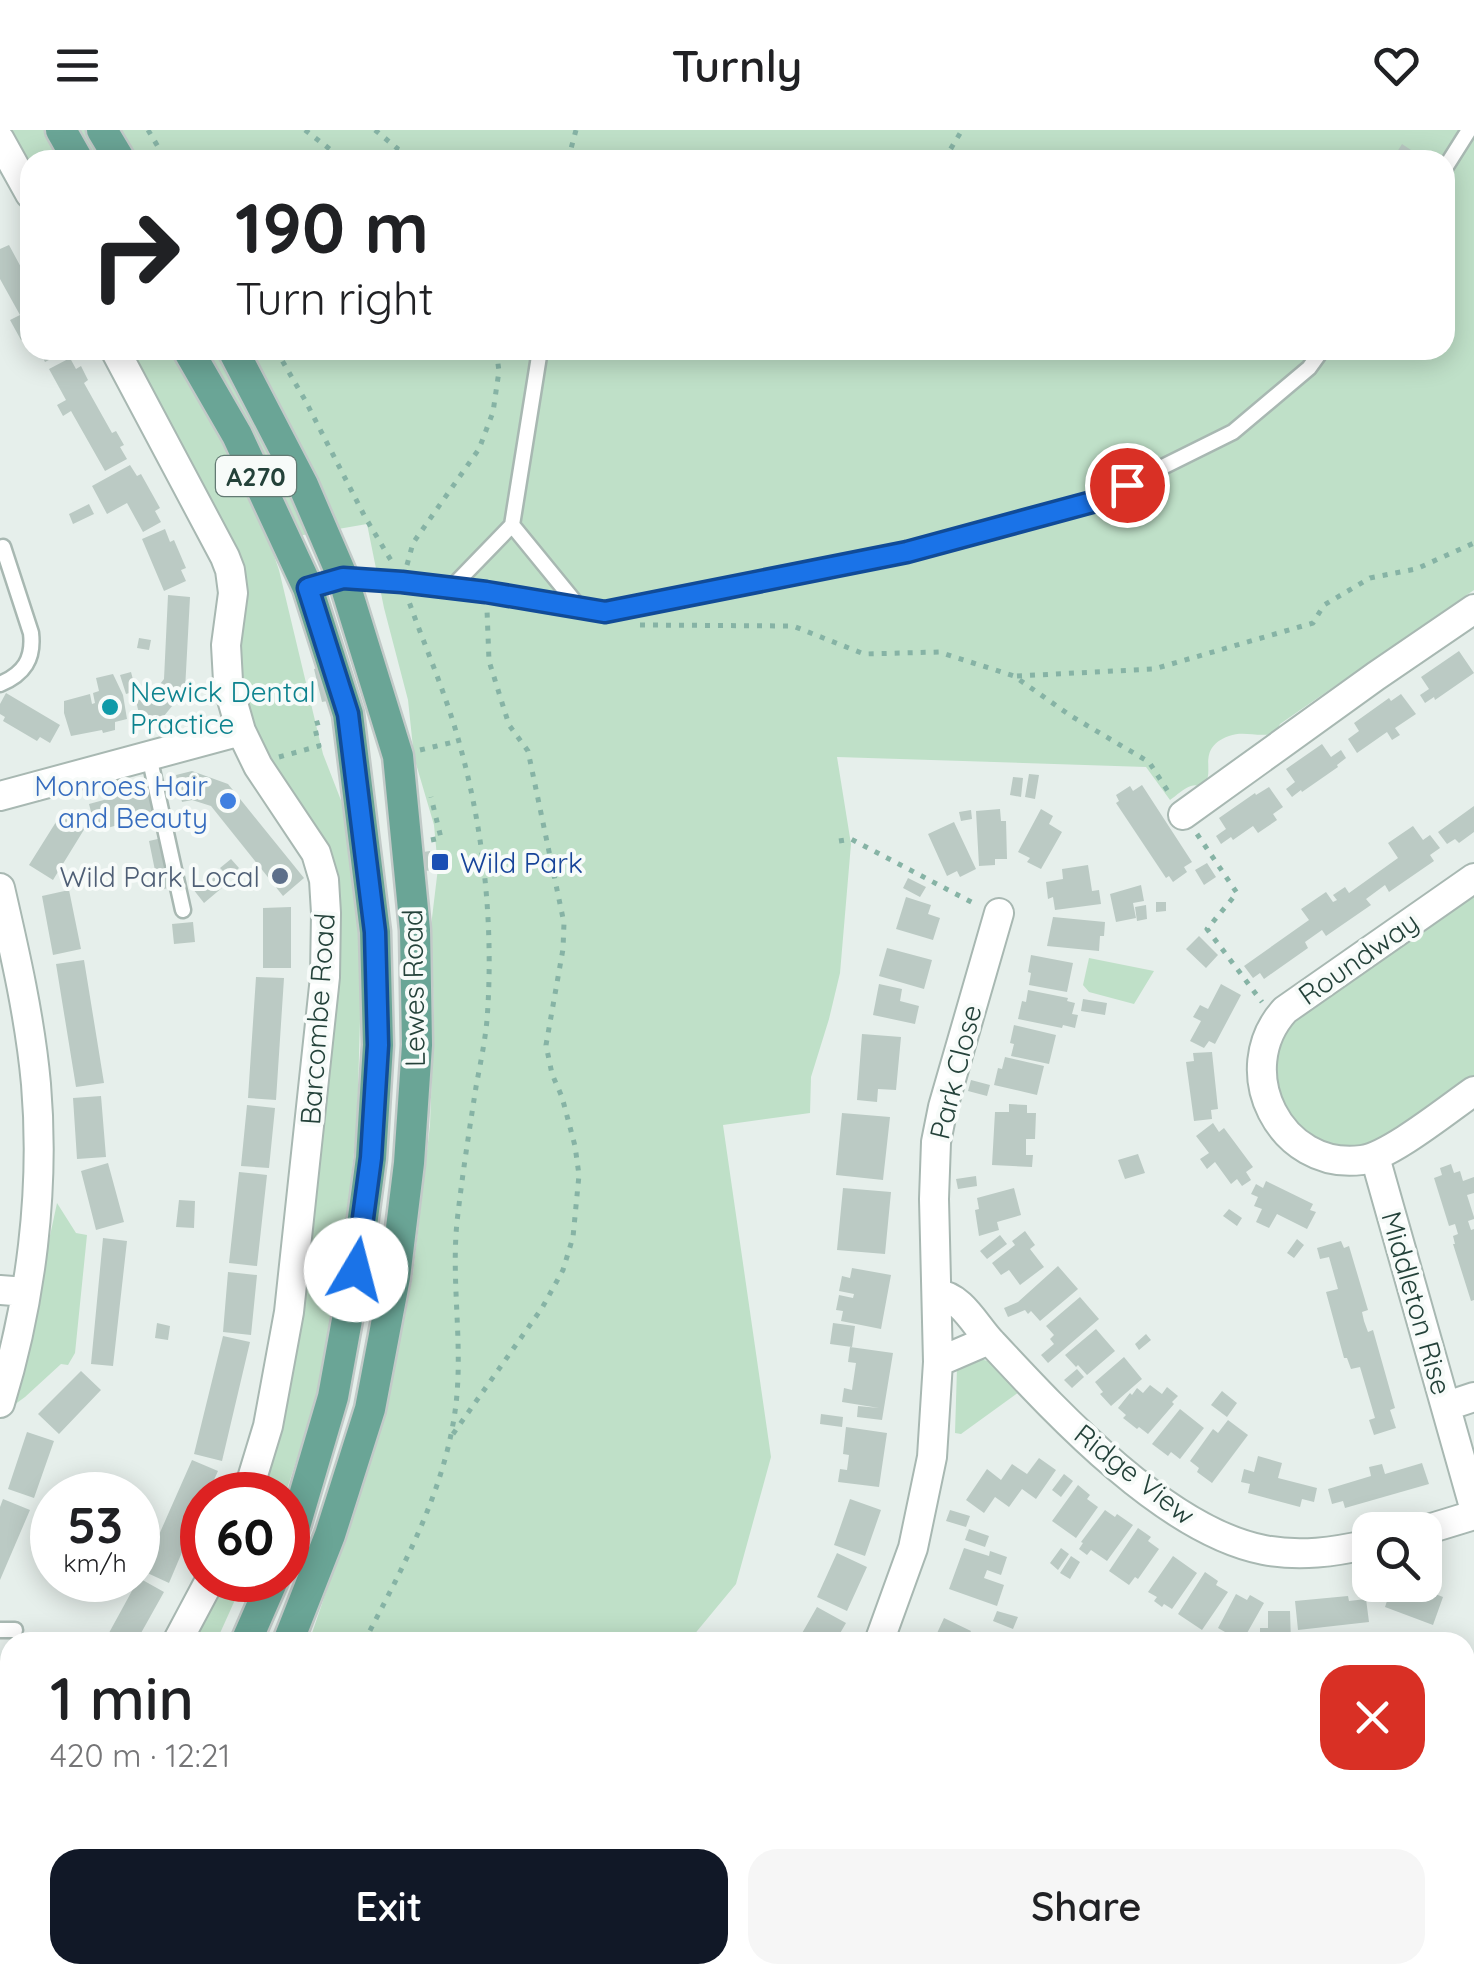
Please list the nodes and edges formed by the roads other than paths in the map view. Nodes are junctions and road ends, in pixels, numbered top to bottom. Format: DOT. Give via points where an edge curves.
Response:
graph roads {
  1 [pos="1469,130"];
  2 [pos="0,140"];
  3 [pos="1455,152"];
  4 [pos="20,176"];
  5 [pos="120,360"];
  6 [pos="194,360"];
  7 [pos="238,360"];
  8 [pos="538,360"];
  9 [pos="1315,360"];
  10 [pos="512,524"];
  11 [pos="2,547"];
  12 [pos="343,578"];
  13 [pos="308,588"];
  14 [pos="451,588"];
  15 [pos="579,607"];
  16 [pos="1474,609"];
  17 [pos="0,684"];
  18 [pos="241,731"];
  19 [pos="148,756"];
  20 [pos="0,796"];
  21 [pos="1183,815"];
  22 [pos="1474,878"];
  23 [pos="0,888"];
  24 [pos="183,910"];
  25 [pos="999,913"];
  26 [pos="1474,1091"];
  27 [pos="1375,1157"];
  28 [pos="13,1291"];
  29 [pos="937,1294"];
  30 [pos="989,1340"];
  31 [pos="938,1362"];
  32 [pos="1474,1397"];
  33 [pos="0,1403"];
  34 [pos="1447,1406"];
  35 [pos="253,1472"];
  36 [pos="310,1474"];
  37 [pos="1474,1506"];
  38 [pos="1474,1516"];
  39 [pos="1442,1525"];
  40 [pos="1352,1548"];
  41 [pos="198,1602"];
  42 [pos="263,1602"];
  43 [pos="182,1632"];
  44 [pos="250,1632"];
  45 [pos="292,1632"];
  46 [pos="884,1632"];
  1 -- 3 [label="lane"];
  2 -- 4 [label="street"];
  5 -- 18 [label="street, Barcombe Road" via="230,570 234,593 226,661"];
  6 -- 13 [label="main road, Lewes Road / A270" via="237,435"];
  7 -- 12 [label="main road, Lewes Road / A270"];
  8 -- 10 [label="lane"];
  9 -- 15 [label="lane" via="1233,432 1092,502 907,552 605,612"];
  10 -- 14 [label="lane"];
  10 -- 15 [label="lane"];
  11 -- 17 [label="lane" via="32,647 24,668"];
  12 -- 13 [label="lane"];
  12 -- 14 [label="lane"];
  12 -- 45 [label="main road, Lewes Road / A270" via="398,756 417,1026 400,1239 370,1409"];
  13 -- 36 [label="main road, Lewes Road / A270" via="348,714 375,932 378,1045 356,1270"];
  14 -- 15 [label="lane"];
  16 -- 21 [label="street"];
  18 -- 19 [label="street"];
  18 -- 35 [label="street, Barcombe Road" via="316,854 324,880 325,961 290,1312"];
  19 -- 20 [label="street"];
  19 -- 24 [label="lane"];
  22 -- 27 [label="street, Roundway" via="1294,1002 1266,1037 1263,1090 1289,1136 1321,1155 1346,1161"];
  23 -- 28 [label="street" via="36,1084 38,1180"];
  25 -- 29 [label="street, Park Close" via="936,1142"];
  26 -- 27 [label="street"];
  27 -- 34 [label="street, Middleton Rise"];
  28 -- 33 [label="street" via="16,1343"];
  29 -- 30 [label="street, Ridge View" via="952,1297"];
  29 -- 31 [label="street, Park Close"];
  30 -- 31 [label="street"];
  30 -- 40 [label="street, Ridge View" via="1099,1452 1189,1519 1267,1550"];
  31 -- 46 [label="street, Park Close" via="922,1507"];
  32 -- 34 [label="street"];
  34 -- 37 [label="street, Middleton Rise"];
  38 -- 39 [label="street"];
  41 -- 43 [label="street"];
  42 -- 44 [label="main road"];
}
